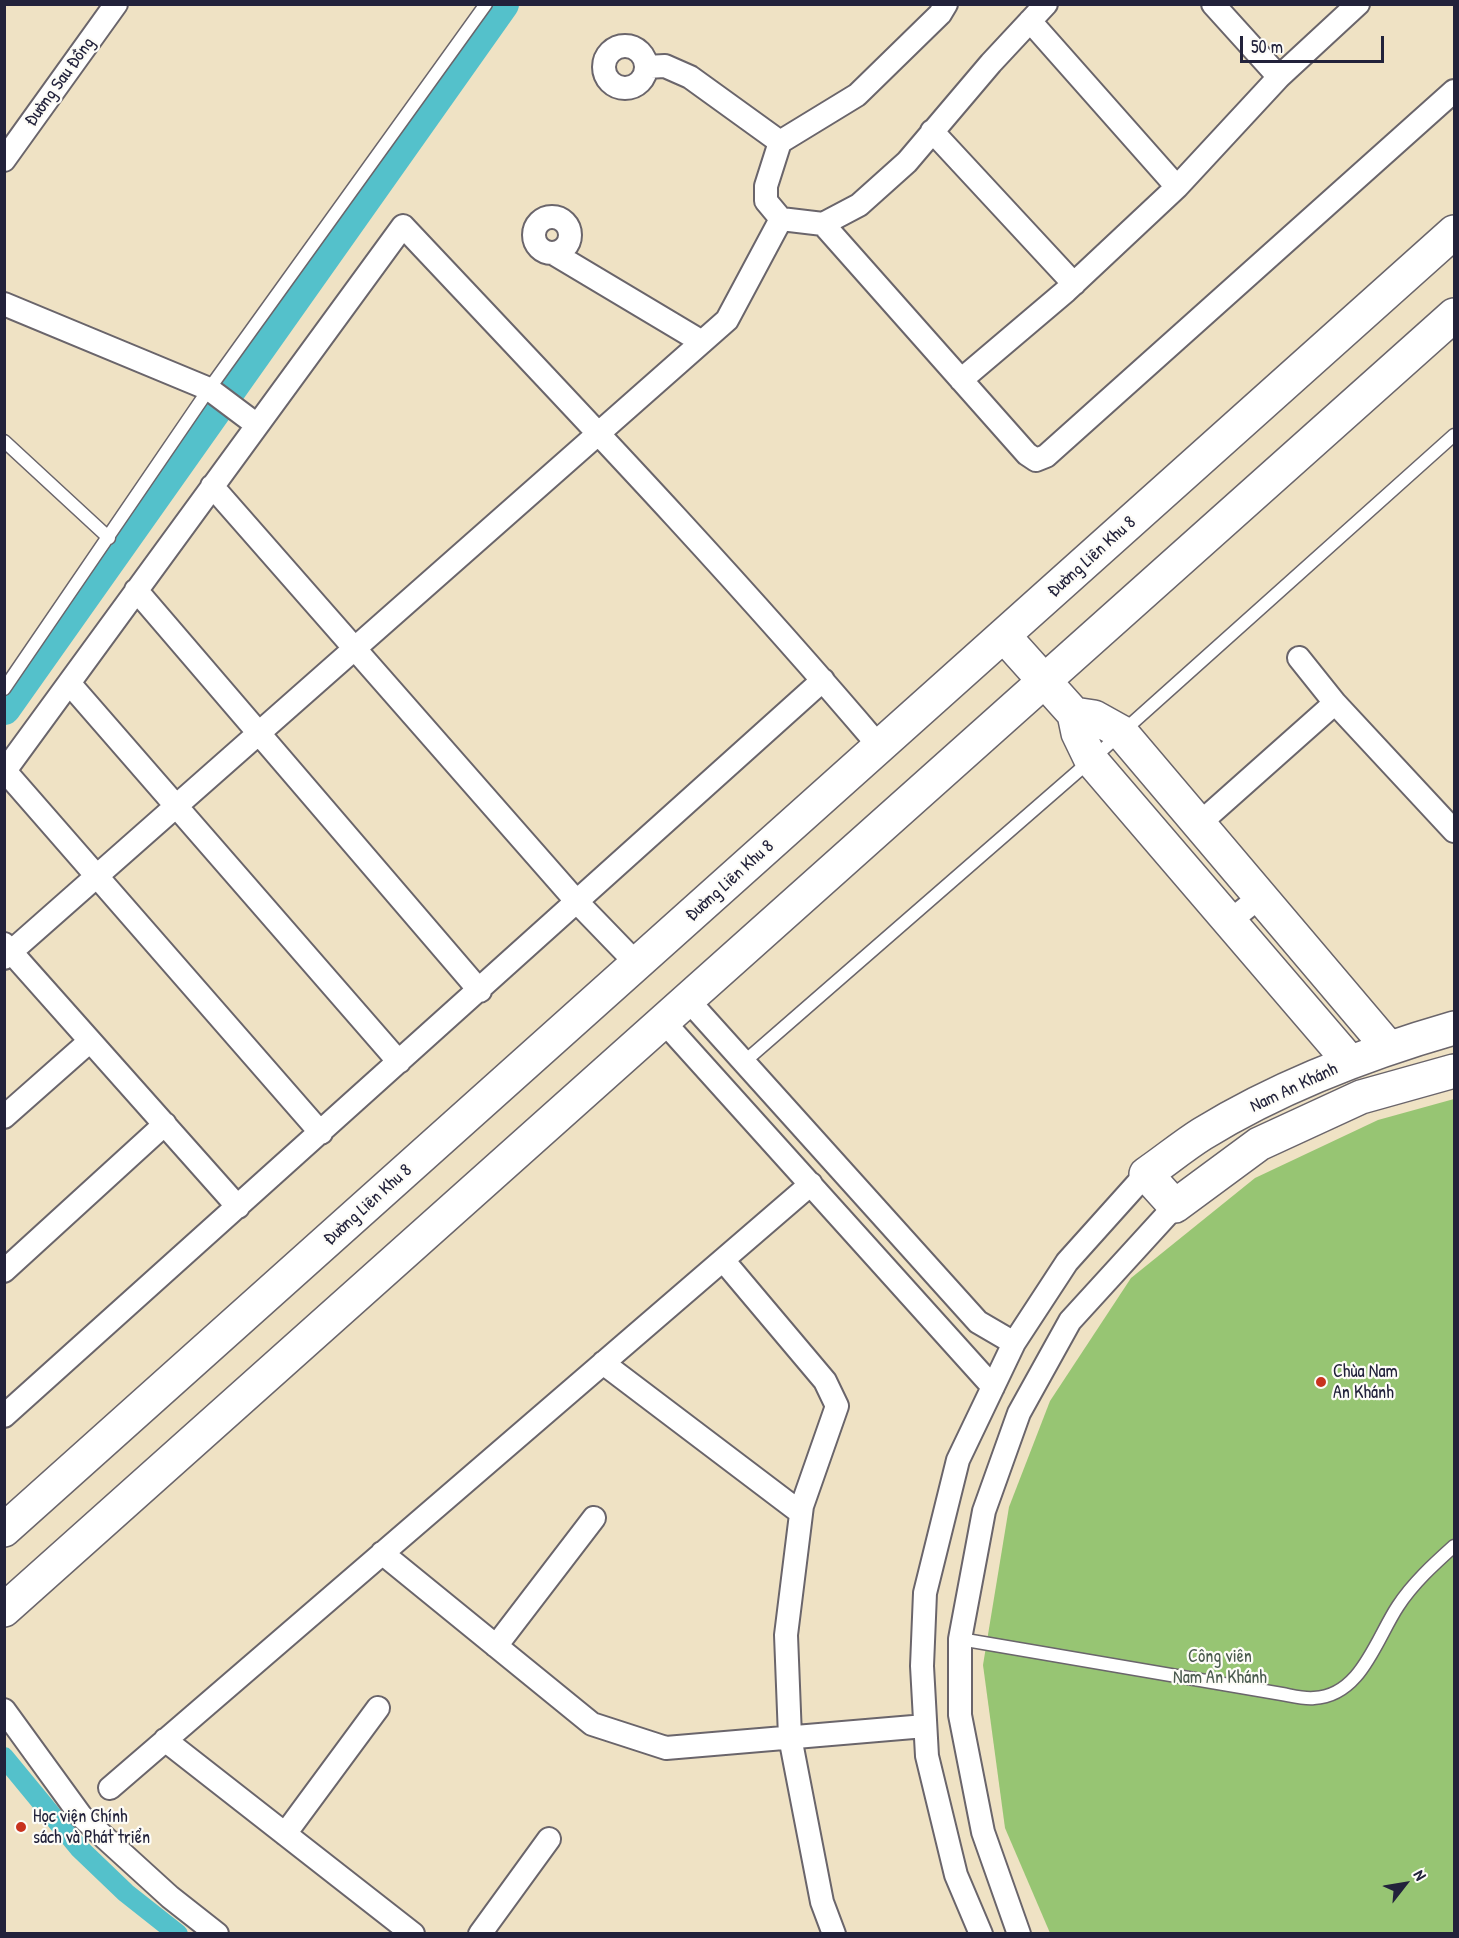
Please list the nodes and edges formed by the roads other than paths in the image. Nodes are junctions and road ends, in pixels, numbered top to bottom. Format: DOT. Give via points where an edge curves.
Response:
graph roads {
  1 [pos="116,4"];
  2 [pos="486,4"];
  3 [pos="1047,4"];
  4 [pos="1213,4"];
  5 [pos="1358,4"];
  6 [pos="938,8"];
  7 [pos="1030,21"];
  8 [pos="646,67"];
  9 [pos="1278,77"];
  10 [pos="1455,91"];
  11 [pos="932,131"];
  12 [pos="780,142"];
  13 [pos="4,160"];
  14 [pos="1177,187"];
  15 [pos="781,219"];
  16 [pos="823,224"];
  17 [pos="1455,232"];
  18 [pos="553,254"];
  19 [pos="1074,284"];
  20 [pos="4,304"];
  21 [pos="1455,315"];
  22 [pos="702,342"];
  23 [pos="961,380"];
  24 [pos="209,389"];
  25 [pos="257,424"];
  26 [pos="598,434"];
  27 [pos="1455,435"];
  28 [pos="4,441"];
  29 [pos="212,486"];
  30 [pos="109,538"];
  31 [pos="136,590"];
  32 [pos="1004,636"];
  33 [pos="355,648"];
  34 [pos="1299,658"];
  35 [pos="823,680"];
  36 [pos="1044,681"];
  37 [pos="69,683"];
  38 [pos="4,689"];
  39 [pos="1335,703"];
  40 [pos="1074,714"];
  41 [pos="1121,732"];
  42 [pos="258,734"];
  43 [pos="879,746"];
  44 [pos="1091,760"];
  45 [pos="5,771"];
  46 [pos="176,807"];
  47 [pos="1200,823"];
  48 [pos="1455,831"];
  49 [pos="98,876"];
  50 [pos="1261,896"];
  51 [pos="578,903"];
  52 [pos="1230,921"];
  53 [pos="7,951"];
  54 [pos="638,965"];
  55 [pos="480,990"];
  56 [pos="688,1000"];
  57 [pos="1352,1005"];
  58 [pos="664,1022"];
  59 [pos="1455,1028"];
  60 [pos="1322,1029"];
  61 [pos="90,1041"];
  62 [pos="1388,1047"];
  63 [pos="399,1062"];
  64 [pos="744,1062"];
  65 [pos="1350,1062"];
  66 [pos="1455,1071"];
  67 [pos="4,1117"];
  68 [pos="165,1124"];
  69 [pos="321,1133"];
  70 [pos="1146,1174"];
  71 [pos="811,1184"];
  72 [pos="1176,1206"];
  73 [pos="238,1207"];
  74 [pos="889,1223"];
  75 [pos="864,1243"];
  76 [pos="723,1260"];
  77 [pos="4,1271"];
  78 [pos="1014,1343"];
  79 [pos="603,1363"];
  80 [pos="993,1388"];
  81 [pos="4,1416"];
  82 [pos="801,1513"];
  83 [pos="594,1518"];
  84 [pos="4,1530"];
  85 [pos="1455,1546"];
  86 [pos="382,1553"];
  87 [pos="4,1610"];
  88 [pos="960,1639"];
  89 [pos="496,1646"];
  90 [pos="378,1708"];
  91 [pos="5,1711"];
  92 [pos="925,1726"];
  93 [pos="790,1737"];
  94 [pos="165,1740"];
  95 [pos="110,1788"];
  96 [pos="285,1834"];
  97 [pos="549,1839"];
  98 [pos="217,1934"];
  99 [pos="413,1934"];
  100 [pos="480,1934"];
  101 [pos="834,1934"];
  102 [pos="981,1934"];
  103 [pos="1019,1934"];
  1 -- 13 [label="street, Đường Sau Đồng"];
  2 -- 24 [label="lane"];
  3 -- 7 [label="street"];
  4 -- 9 [label="street"];
  5 -- 9 [label="street"];
  6 -- 12 [label="street" via="857,95"];
  7 -- 11 [label="street"];
  7 -- 14 [label="street"];
  8 -- 12 [label="street" via="666,66 690,77"];
  9 -- 14 [label="street"];
  10 -- 23 [label="street" via="1047,456 1036,460 1027,454"];
  11 -- 16 [label="street" via="907,162 860,206"];
  11 -- 19 [label="street"];
  12 -- 15 [label="street" via="766,186 766,201"];
  14 -- 19 [label="street"];
  15 -- 16 [label="street"];
  15 -- 22 [label="street" via="727,320"];
  16 -- 23 [label="street"];
  17 -- 32 [label="street, Đường Liên Khu 8"];
  18 -- 22 [label="street"];
  19 -- 23 [label="street"];
  20 -- 24 [label="street"];
  21 -- 36 [label="street"];
  22 -- 26 [label="street"];
  24 -- 25 [label="street"];
  24 -- 30 [label="lane"];
  25 -- 26 [label="street" via="404,226"];
  25 -- 29 [label="street"];
  26 -- 33 [label="street"];
  26 -- 35 [label="street"];
  27 -- 41 [label="lane"];
  28 -- 30 [label="lane"];
  29 -- 31 [label="street"];
  29 -- 33 [label="street"];
  30 -- 38 [label="lane"];
  31 -- 37 [label="street"];
  31 -- 42 [label="street"];
  32 -- 36 [label="street"];
  32 -- 43 [label="street, Đường Liên Khu 8"];
  33 -- 42 [label="street"];
  33 -- 51 [label="street"];
  34 -- 39 [label="street"];
  35 -- 43 [label="street"];
  35 -- 51 [label="street"];
  36 -- 40 [label="street"];
  36 -- 56 [label="street"];
  37 -- 45 [label="street"];
  37 -- 46 [label="street"];
  39 -- 47 [label="street"];
  39 -- 48 [label="street"];
  40 -- 41 [label="street" via="1094,717"];
  40 -- 44 [label="street"];
  41 -- 44 [label="lane"];
  41 -- 47 [label="street"];
  42 -- 46 [label="street"];
  42 -- 55 [label="street"];
  43 -- 54 [label="street, Đường Liên Khu 8"];
  44 -- 52 [label="street"];
  44 -- 64 [label="lane"];
  45 -- 49 [label="street"];
  46 -- 49 [label="street"];
  46 -- 63 [label="street"];
  47 -- 50 [label="street"];
  49 -- 53 [label="street"];
  49 -- 69 [label="street"];
  50 -- 52 [label="street"];
  50 -- 57 [label="street"];
  51 -- 54 [label="street"];
  51 -- 55 [label="street"];
  52 -- 60 [label="street"];
  53 -- 61 [label="street"];
  54 -- 84 [label="street, Đường Liên Khu 8"];
  55 -- 63 [label="street"];
  56 -- 58 [label="street"];
  56 -- 64 [label="street"];
  57 -- 60 [label="street"];
  57 -- 62 [label="street"];
  58 -- 71 [label="street"];
  58 -- 87 [label="street"];
  59 -- 62 [label="street, Nam An Khánh"];
  60 -- 65 [label="street"];
  61 -- 67 [label="street"];
  61 -- 68 [label="street"];
  62 -- 65 [label="street, Nam An Khánh"];
  63 -- 69 [label="street"];
  64 -- 74 [label="street"];
  65 -- 70 [label="street, Nam An Khánh" via="1276,1095 1202,1135"];
  66 -- 72 [label="street, Nam An Khánh" via="1360,1097 1259,1144"];
  68 -- 73 [label="street"];
  68 -- 77 [label="street"];
  69 -- 73 [label="street"];
  70 -- 72 [label="street"];
  70 -- 78 [label="street" via="1067,1262"];
  71 -- 75 [label="street"];
  71 -- 76 [label="street"];
  72 -- 88 [label="street" via="1070,1321 1019,1413 984,1511"];
  73 -- 81 [label="street"];
  74 -- 75 [label="street"];
  74 -- 78 [label="street" via="978,1322"];
  75 -- 80 [label="street"];
  76 -- 79 [label="street"];
  76 -- 82 [label="street" via="825,1381 837,1406"];
  78 -- 80 [label="street"];
  79 -- 82 [label="street"];
  79 -- 86 [label="street"];
  80 -- 92 [label="street" via="958,1460 925,1593"];
  82 -- 93 [label="street" via="786,1635"];
  83 -- 89 [label="street"];
  85 -- 88 [label="lane" via="1415,1583 1366,1664 1350,1683 1327,1696 1282,1694"];
  86 -- 89 [label="street"];
  86 -- 94 [label="street"];
  88 -- 103 [label="street" via="960,1715 983,1832"];
  89 -- 93 [label="street" via="592,1724 666,1748"];
  90 -- 96 [label="street"];
  91 -- 98 [label="street" via="81,1816"];
  92 -- 93 [label="street"];
  92 -- 102 [label="street" via="927,1756 956,1875"];
  93 -- 101 [label="street" via="822,1902"];
  94 -- 95 [label="street"];
  94 -- 96 [label="street"];
  96 -- 99 [label="street"];
  97 -- 100 [label="street"];
}
